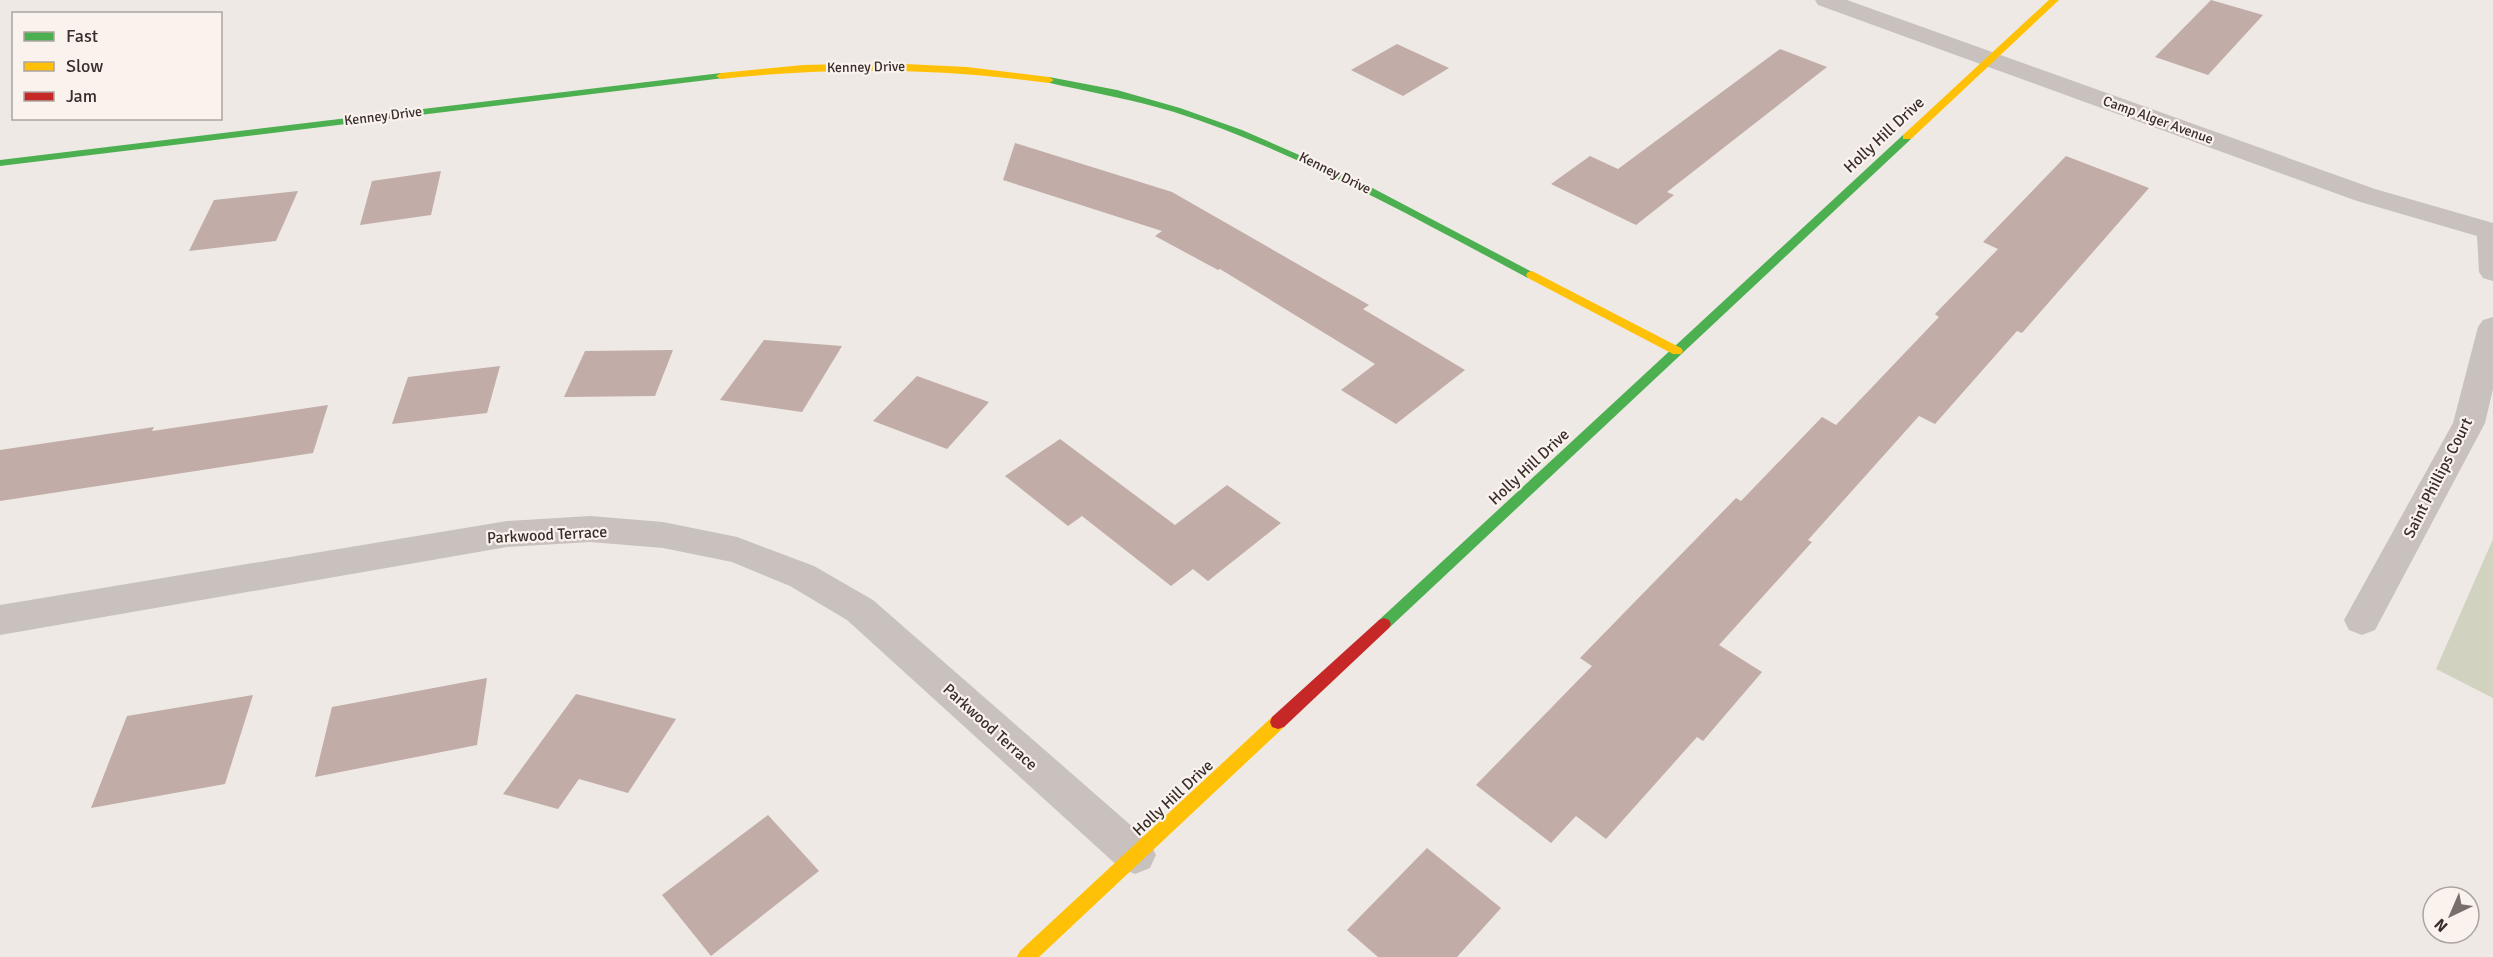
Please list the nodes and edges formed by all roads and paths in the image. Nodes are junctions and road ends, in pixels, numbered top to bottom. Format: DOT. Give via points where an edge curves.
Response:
graph roads {
  1 [pos="1826,0"];
  2 [pos="2054,0"];
  3 [pos="1989,60"];
  4 [pos="0,163"];
  5 [pos="2492,232"];
  6 [pos="2493,272"];
  7 [pos="2493,327"];
  8 [pos="1677,351"];
  9 [pos="0,620"];
  10 [pos="2362,620"];
  11 [pos="1135,855"];
  12 [pos="1026,957"];
  1 -- 3 [label="street, Camp Alger Avenue"];
  2 -- 3 [label="street, Holly Hill Drive"];
  3 -- 5 [label="street, Camp Alger Avenue" via="2366,195"];
  3 -- 8 [label="street, Holly Hill Drive"];
  4 -- 8 [label="street, Kenney Drive" via="725,75 836,66 976,71 1059,82 1141,99 1275,144 1344,176"];
  5 -- 6 [label="street"];
  7 -- 10 [label="street, Saint Phillips Court" via="2469,423"];
  8 -- 11 [label="street, Holly Hill Drive"];
  9 -- 11 [label="street, Parkwood Terrace" via="507,534 590,530 663,535 737,550 802,576 860,610"];
  11 -- 12 [label="street, Holly Hill Drive"];
}
